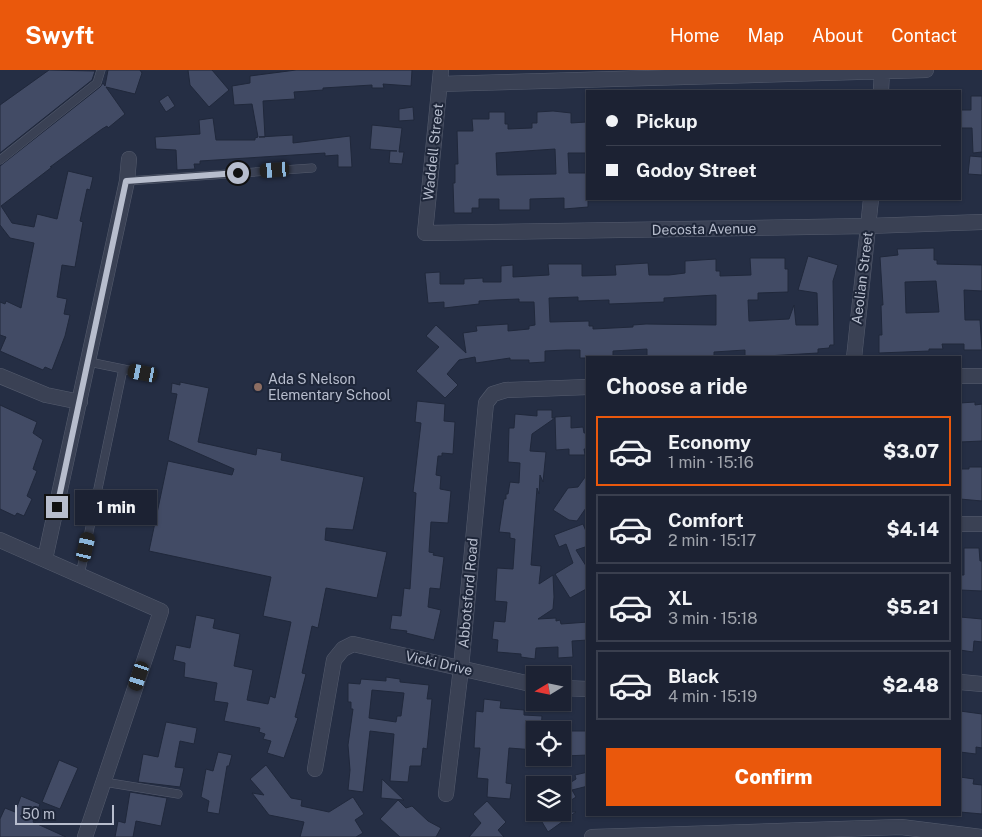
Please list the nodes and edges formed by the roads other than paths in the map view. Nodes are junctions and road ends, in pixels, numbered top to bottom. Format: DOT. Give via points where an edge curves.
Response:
graph roads {
  1 [pos="101,70"];
  2 [pos="926,70"];
  3 [pos="882,71"];
  4 [pos="441,77"];
  5 [pos="880,90"];
  6 [pos="129,158"];
  7 [pos="0,160"];
  8 [pos="312,168"];
  9 [pos="126,181"];
  10 [pos="871,200"];
  11 [pos="982,222"];
  12 [pos="868,226"];
  13 [pos="425,234"];
  14 [pos="854,356"];
  15 [pos="89,362"];
  16 [pos="124,369"];
  17 [pos="143,373"];
  18 [pos="0,376"];
  19 [pos="961,376"];
  20 [pos="982,376"];
  21 [pos="586,387"];
  22 [pos="80,402"];
  23 [pos="961,524"];
  24 [pos="982,524"];
  25 [pos="0,540"];
  26 [pos="45,559"];
  27 [pos="80,575"];
  28 [pos="461,668"];
  29 [pos="961,682"];
  30 [pos="526,683"];
  31 [pos="982,684"];
  32 [pos="571,688"];
  33 [pos="586,689"];
  34 [pos="315,769"];
  35 [pos="104,782"];
  36 [pos="178,794"];
  37 [pos="446,794"];
  38 [pos="815,827"];
  39 [pos="85,837"];
  40 [pos="592,837"];
  41 [pos="982,837"];
  1 -- 7 [label="lane" via="97,83"];
  2 -- 3 [label="street"];
  3 -- 4 [label="street"];
  3 -- 5 [label="street"];
  4 -- 13 [label="street, Waddell Street"];
  6 -- 9 [label="street"];
  8 -- 9 [label="lane"];
  9 -- 15 [label="street"];
  10 -- 12 [label="street, Aeolian Street"];
  11 -- 12 [label="street, Decosta Avenue"];
  12 -- 13 [label="street, Decosta Avenue"];
  12 -- 14 [label="street, Aeolian Street"];
  15 -- 16 [label="lane"];
  15 -- 22 [label="street"];
  16 -- 17 [label="lane"];
  16 -- 27 [label="lane"];
  18 -- 22 [label="street" via="46,395"];
  19 -- 20 [label="street"];
  21 -- 28 [label="street, Abbotsford Road" via="506,390 493,394 486,403"];
  22 -- 26 [label="street"];
  23 -- 24 [label="street"];
  25 -- 26 [label="street"];
  26 -- 27 [label="street"];
  27 -- 35 [label="street" via="161,611"];
  28 -- 30 [label="street, Vicki Drive"];
  28 -- 34 [label="street, Vicki Drive" via="353,644 343,649 334,660"];
  28 -- 37 [label="street, Abbotsford Road"];
  29 -- 31 [label="street"];
  32 -- 33 [label="street"];
  35 -- 36 [label="lane"];
  35 -- 39 [label="street"];
  38 -- 40 [label="street"];
  38 -- 41 [label="street" via="901,827"];
}
